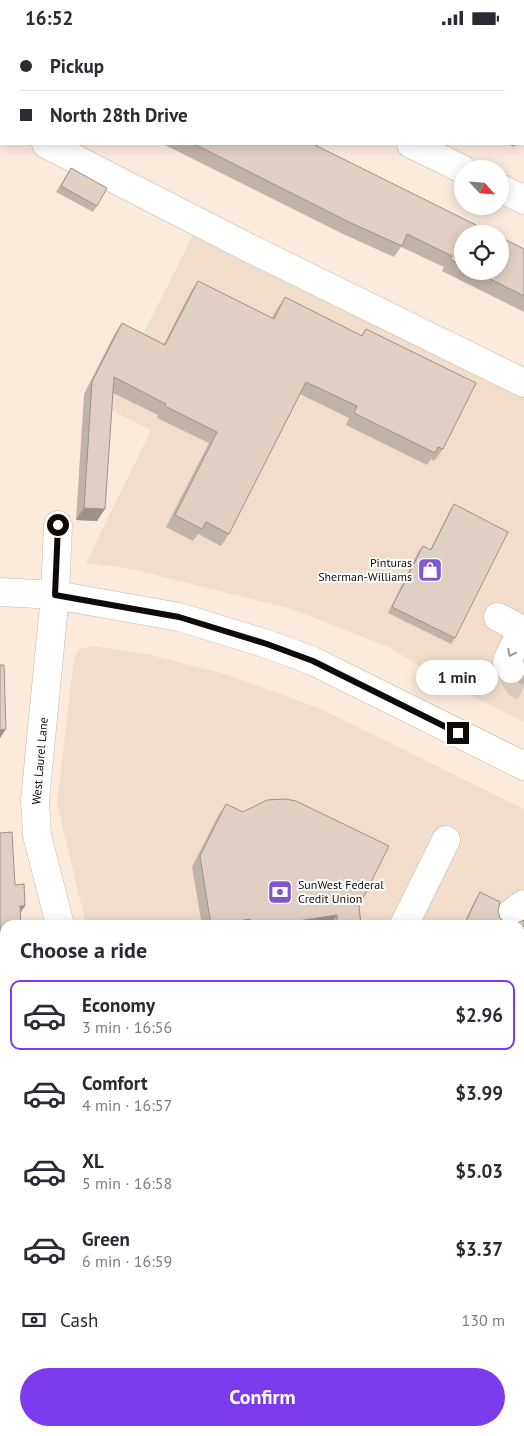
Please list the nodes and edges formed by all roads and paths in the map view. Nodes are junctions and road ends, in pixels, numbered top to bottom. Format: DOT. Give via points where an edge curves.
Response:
graph roads {
  1 [pos="48,145"];
  2 [pos="413,145"];
  3 [pos="454,165"];
  4 [pos="509,192"];
  5 [pos="524,200"];
  6 [pos="524,383"];
  7 [pos="58,525"];
  8 [pos="0,592"];
  9 [pos="55,595"];
  10 [pos="498,617"];
  11 [pos="511,669"];
  12 [pos="524,766"];
  13 [pos="446,840"];
  14 [pos="59,920"];
  15 [pos="406,920"];
  1 -- 6 [label="street"];
  2 -- 3 [label="street"];
  4 -- 5 [label="street"];
  7 -- 9 [label="street, West Laurel Lane"];
  8 -- 9 [label="street"];
  9 -- 12 [label="street" via="179,617 267,644 313,661"];
  9 -- 14 [label="street, West Laurel Lane" via="35,800 37,835"];
  10 -- 11 [label="street, one-way" via="522,630 506,661"];
  13 -- 15 [label="street"];
}
